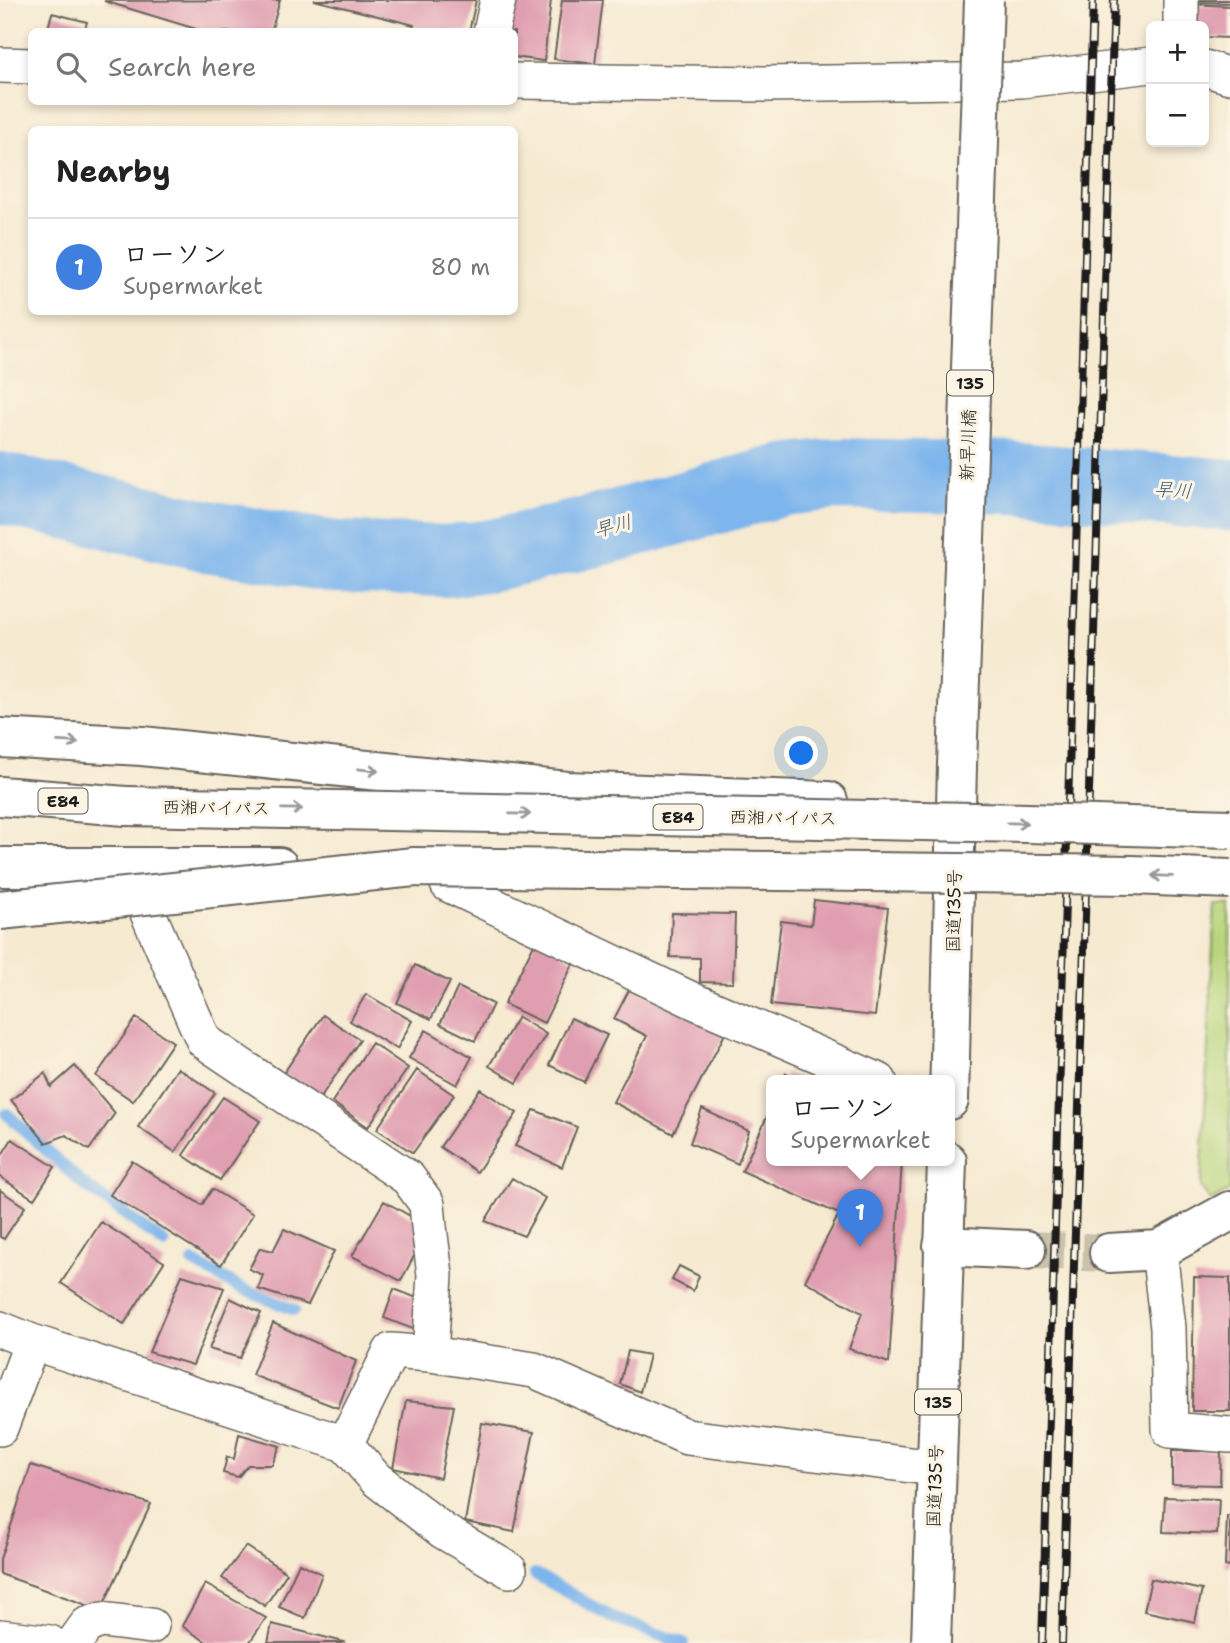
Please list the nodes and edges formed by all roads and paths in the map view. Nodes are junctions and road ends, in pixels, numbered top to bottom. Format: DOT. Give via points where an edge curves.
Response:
graph roads {
  1 [pos="498,0"];
  2 [pos="984,0"];
  3 [pos="1181,0"];
  4 [pos="1181,21"];
  5 [pos="492,28"];
  6 [pos="0,65"];
  7 [pos="28,66"];
  8 [pos="1146,66"];
  9 [pos="1209,70"];
  10 [pos="1230,76"];
  11 [pos="518,81"];
  12 [pos="0,738"];
  13 [pos="957,765"];
  14 [pos="0,796"];
  15 [pos="126,806"];
  16 [pos="956,806"];
  17 [pos="0,812"];
  18 [pos="1230,829"];
  19 [pos="0,867"];
  20 [pos="414,867"];
  21 [pos="1230,879"];
  22 [pos="134,881"];
  23 [pos="0,884"];
  24 [pos="448,884"];
  25 [pos="955,892"];
  26 [pos="0,910"];
  27 [pos="865,1075"];
  28 [pos="950,1075"];
  29 [pos="947,1166"];
  30 [pos="1230,1211"];
  31 [pos="943,1246"];
  32 [pos="1026,1250"];
  33 [pos="1159,1250"];
  34 [pos="1109,1253"];
  35 [pos="0,1329"];
  36 [pos="32,1342"];
  37 [pos="430,1354"];
  38 [pos="0,1428"];
  39 [pos="1230,1435"];
  40 [pos="345,1444"];
  41 [pos="935,1468"];
  42 [pos="509,1570"];
  43 [pos="150,1626"];
  44 [pos="0,1637"];
  45 [pos="50,1643"];
  46 [pos="75,1643"];
  47 [pos="931,1643"];
  1 -- 5 [label="street"];
  2 -- 13 [label="main road, 新早川橋 / 135, bridge"];
  3 -- 4 [label="street"];
  6 -- 7 [label="street"];
  8 -- 11 [label="street" via="1021,80"];
  9 -- 10 [label="street"];
  12 -- 16 [label="main road, one-way" via="142,746 568,791"];
  13 -- 16 [label="main road, 国道135号 / 135"];
  14 -- 15 [label="main road, E84"];
  15 -- 17 [label="main road, E84"];
  15 -- 18 [label="main road, 西湘バイパス / E84, one-way, bridge"];
  16 -- 25 [label="main road, 国道135号 / 135"];
  19 -- 20 [label="main road, bridge"];
  21 -- 20 [label="main road, one-way, bridge"];
  20 -- 26 [label="main road, bridge"];
  22 -- 23 [label="street"];
  22 -- 24 [label="street"];
  22 -- 37 [label="street" via="204,1041 408,1178 426,1204 435,1275"];
  24 -- 25 [label="street"];
  24 -- 27 [label="street" via="696,1002"];
  25 -- 28 [label="main road, 国道135号 / 135"];
  29 -- 31 [label="main road, 国道135号 / 135"];
  30 -- 33 [label="main road"];
  31 -- 32 [label="main road"];
  31 -- 41 [label="main road, 国道135号 / 135"];
  33 -- 34 [label="main road"];
  33 -- 39 [label="street" via="1168,1328 1170,1430"];
  35 -- 36 [label="street"];
  36 -- 38 [label="street"];
  36 -- 40 [label="street"];
  37 -- 40 [label="street" via="391,1351"];
  37 -- 41 [label="street" via="534,1370 687,1437"];
  40 -- 42 [label="street" via="376,1479 443,1531"];
  41 -- 47 [label="main road, 国道135号 / 135"];
  43 -- 46 [label="street" via="102,1620 87,1625"];
  44 -- 45 [label="street"];
}
